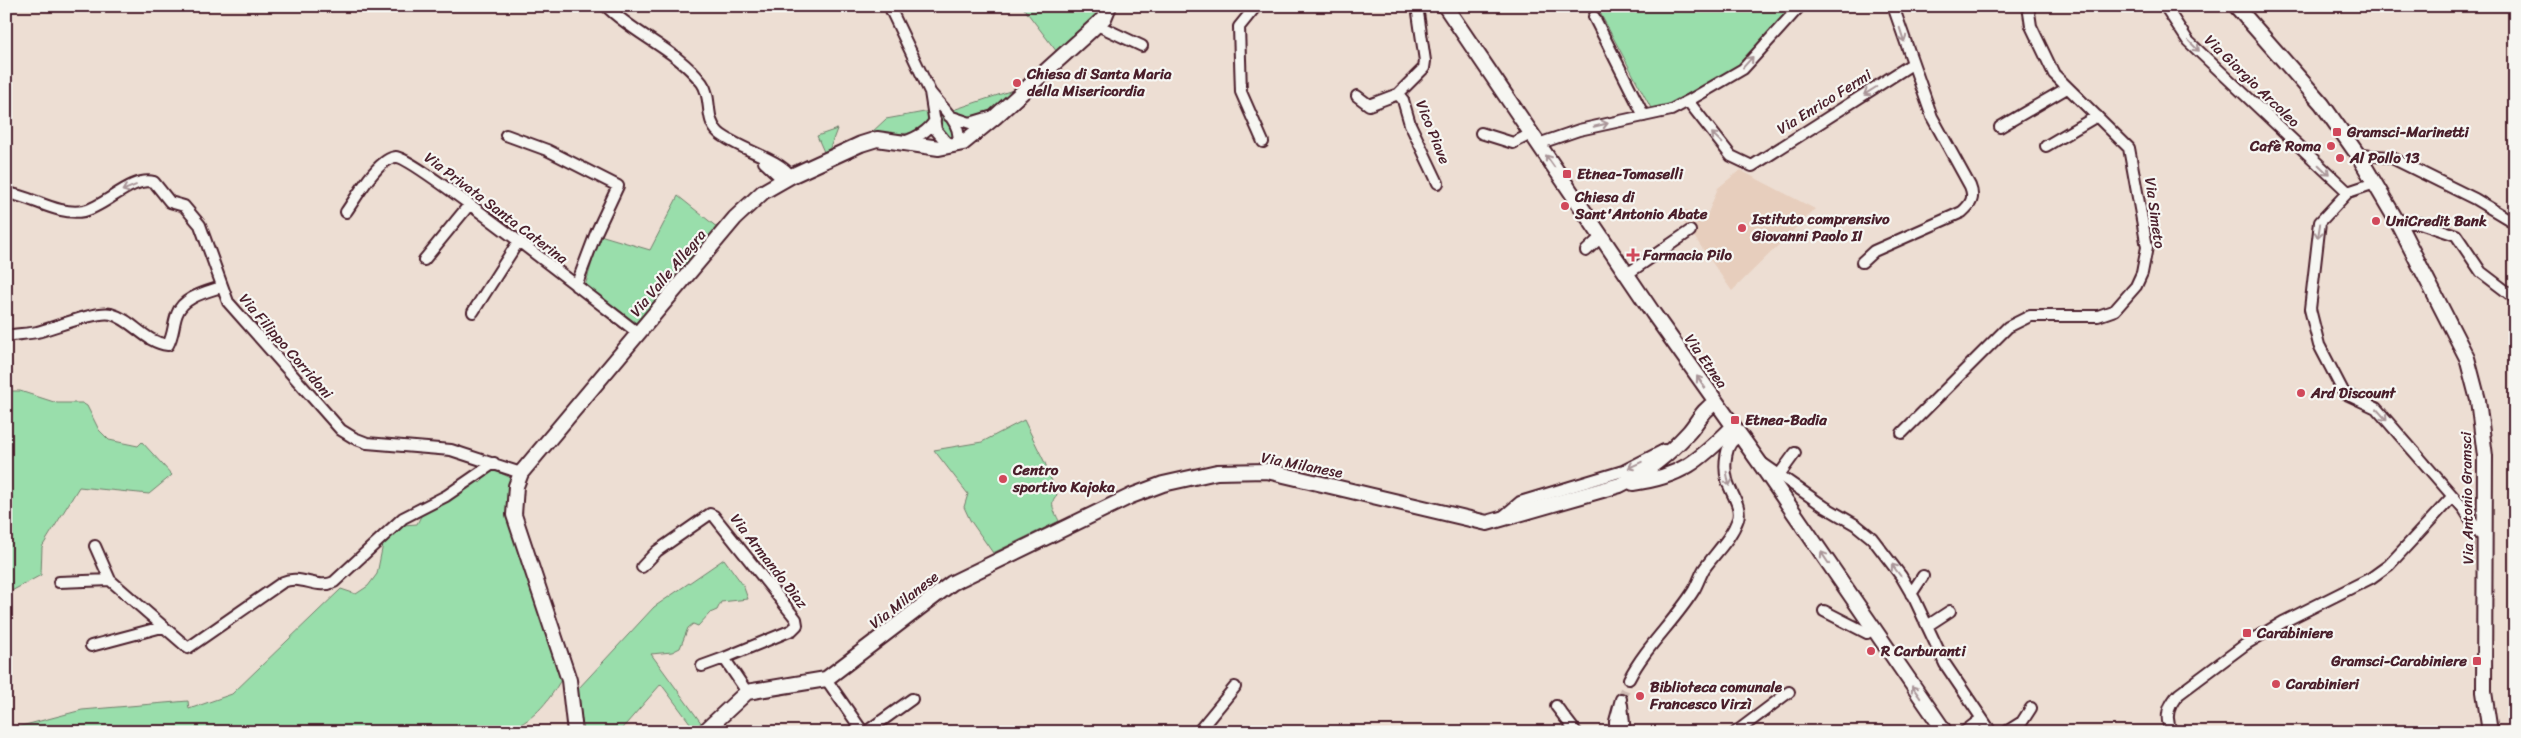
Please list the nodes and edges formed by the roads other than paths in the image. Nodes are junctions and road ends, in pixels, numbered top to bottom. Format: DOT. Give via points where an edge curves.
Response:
graph roads {
  1 [pos="606,6"];
  2 [pos="898,6"];
  3 [pos="1109,6"];
  4 [pos="1256,6"];
  5 [pos="1417,6"];
  6 [pos="1445,6"];
  7 [pos="1800,6"];
  8 [pos="1893,6"];
  9 [pos="2028,6"];
  10 [pos="2165,6"];
  11 [pos="2236,6"];
  12 [pos="1594,17"];
  13 [pos="1097,25"];
  14 [pos="1142,46"];
  15 [pos="1912,64"];
  16 [pos="2068,88"];
  17 [pos="930,92"];
  18 [pos="1398,94"];
  19 [pos="1357,96"];
  20 [pos="1688,101"];
  21 [pos="1000,113"];
  22 [pos="949,116"];
  23 [pos="1644,116"];
  24 [pos="2097,116"];
  25 [pos="934,120"];
  26 [pos="2000,128"];
  27 [pos="1481,133"];
  28 [pos="506,134"];
  29 [pos="1534,139"];
  30 [pos="1263,142"];
  31 [pos="904,143"];
  32 [pos="956,146"];
  33 [pos="2046,146"];
  34 [pos="2358,155"];
  35 [pos="786,179"];
  36 [pos="1438,182"];
  37 [pos="2375,183"];
  38 [pos="2348,192"];
  39 [pos="6,193"];
  40 [pos="469,205"];
  41 [pos="346,212"];
  42 [pos="2510,220"];
  43 [pos="2398,223"];
  44 [pos="1690,231"];
  45 [pos="1602,236"];
  46 [pos="518,242"];
  47 [pos="1586,251"];
  48 [pos="424,260"];
  49 [pos="1862,262"];
  50 [pos="1627,274"];
  51 [pos="576,286"];
  52 [pos="220,287"];
  53 [pos="2515,298"];
  54 [pos="473,312"];
  55 [pos="638,334"];
  56 [pos="6,336"];
  57 [pos="1715,403"];
  58 [pos="1902,433"];
  59 [pos="1730,438"];
  60 [pos="1678,443"];
  61 [pos="1795,453"];
  62 [pos="1759,462"];
  63 [pos="494,463"];
  64 [pos="521,473"];
  65 [pos="1780,475"];
  66 [pos="1620,485"];
  67 [pos="2452,497"];
  68 [pos="1497,521"];
  69 [pos="2486,536"];
  70 [pos="95,546"];
  71 [pos="642,567"];
  72 [pos="1923,576"];
  73 [pos="110,580"];
  74 [pos="59,582"];
  75 [pos="1911,594"];
  76 [pos="1824,611"];
  77 [pos="1950,611"];
  78 [pos="1927,626"];
  79 [pos="162,627"];
  80 [pos="1873,629"];
  81 [pos="91,646"];
  82 [pos="724,658"];
  83 [pos="702,666"];
  84 [pos="826,679"];
  85 [pos="1629,679"];
  86 [pos="1236,688"];
  87 [pos="747,692"];
  88 [pos="1789,692"];
  89 [pos="912,699"];
  90 [pos="1556,706"];
  91 [pos="2031,708"];
  92 [pos="1981,719"];
  93 [pos="575,732"];
  94 [pos="704,732"];
  95 [pos="864,732"];
  96 [pos="1198,732"];
  97 [pos="1576,732"];
  98 [pos="1615,732"];
  99 [pos="1625,732"];
  100 [pos="1736,732"];
  101 [pos="1945,732"];
  102 [pos="1964,732"];
  103 [pos="1992,732"];
  104 [pos="2006,732"];
  105 [pos="2172,732"];
  106 [pos="2490,732"];
  1 -- 35 [label="street" via="676,57 705,90 711,121 720,134 755,154"];
  2 -- 17 [label="street" via="891,10"];
  3 -- 13 [label="main road, Via Valle Allegra"];
  4 -- 30 [label="street" via="1239,27 1241,92"];
  5 -- 18 [label="street" via="1424,68"];
  6 -- 29 [label="main road, Via Etnea"];
  20 -- 7 [label="street, one-way" via="1742,69"];
  8 -- 15 [label="street, one-way"];
  9 -- 16 [label="street, Via Simeto" via="2031,26 2047,63"];
  10 -- 38 [label="street, Via Giorgio Arcoleo, one-way" via="2188,42"];
  11 -- 34 [label="main road, Via Antonio Gramsci" via="2322,104"];
  12 -- 23 [label="street"];
  13 -- 14 [label="street"];
  13 -- 21 [label="main road, Via Valle Allegra"];
  15 -- 20 [label="street, Via Enrico Fermi, one-way" via="1752,166 1731,156"];
  15 -- 49 [label="street" via="1932,117 1970,186 1973,198 1962,212 1874,250"];
  16 -- 24 [label="street, Via Simeto"];
  16 -- 26 [label="street"];
  17 -- 22 [label="street"];
  17 -- 25 [label="street"];
  18 -- 19 [label="street" via="1369,105"];
  18 -- 36 [label="street, Vico Piave"];
  20 -- 23 [label="street" via="1672,110"];
  21 -- 22 [label="street" via="970,123"];
  21 -- 32 [label="main road, Via Valle Allegra"];
  22 -- 32 [label="street" via="958,132"];
  29 -- 23 [label="street, one-way"];
  24 -- 33 [label="street"];
  24 -- 58 [label="street, Via Simeto" via="2122,140 2132,156 2147,247 2136,286 2115,310 2105,315 2030,316 2008,327"];
  25 -- 31 [label="street" via="922,134"];
  25 -- 32 [label="street" via="938,135"];
  27 -- 29 [label="street" via="1513,143"];
  28 -- 51 [label="street" via="547,150 618,186"];
  45 -- 29 [label="main road, Via Etnea, one-way"];
  31 -- 32 [label="main road, Via Valle Allegra" via="929,148"];
  31 -- 35 [label="main road, Via Valle Allegra" via="877,139"];
  34 -- 37 [label="main road, Via Antonio Gramsci"];
  34 -- 42 [label="street" via="2390,157"];
  35 -- 55 [label="main road, Via Valle Allegra" via="763,192 736,218"];
  37 -- 38 [label="street"];
  37 -- 43 [label="main road, Via Antonio Gramsci"];
  38 -- 67 [label="street, one-way" via="2320,222 2310,309 2319,346 2344,393 2376,408"];
  52 -- 39 [label="street, Via Filippo Corridoni, one-way" via="204,233 184,206 170,202 154,182 115,193 85,211 72,212"];
  40 -- 41 [label="street, Via Privata Santa Caterina" via="402,157 394,157 382,163"];
  40 -- 46 [label="street, Via Privata Santa Caterina"];
  40 -- 48 [label="street"];
  43 -- 53 [label="street" via="2420,222 2456,235 2482,272"];
  43 -- 69 [label="main road, Via Antonio Gramsci" via="2460,343 2474,382 2485,456"];
  44 -- 50 [label="street"];
  45 -- 47 [label="street"];
  45 -- 50 [label="main road, Via Etnea"];
  46 -- 51 [label="street, Via Privata Santa Caterina"];
  46 -- 54 [label="street"];
  57 -- 50 [label="main road, Via Etnea, one-way"];
  51 -- 55 [label="street, Via Privata Santa Caterina"];
  52 -- 56 [label="street" via="184,304 176,314 168,345 159,344 110,313 36,332"];
  52 -- 63 [label="street, Via Filippo Corridoni" via="233,309 341,430 368,443 451,450"];
  55 -- 64 [label="main road, Via Valle Allegra"];
  57 -- 59 [label="main road, Via Etnea"];
  57 -- 60 [label="main road, Via Milanese" via="1702,413"];
  59 -- 62 [label="main road, Via Etnea"];
  59 -- 66 [label="main road" via="1682,470"];
  59 -- 85 [label="street, one-way" via="1726,477 1738,505 1739,518 1703,570 1694,590"];
  60 -- 66 [label="main road, Via Milanese" via="1647,471"];
  60 -- 68 [label="street, one-way" via="1623,471 1520,502"];
  61 -- 65 [label="street"];
  62 -- 65 [label="street"];
  80 -- 62 [label="main road, Via Etnea, one-way"];
  63 -- 64 [label="street, Via Filippo Corridoni"];
  63 -- 79 [label="street" via="446,496 403,518 334,582 325,585 294,578 283,582 184,651"];
  64 -- 93 [label="main road, Via Valle Allegra" via="516,486 514,515 569,680"];
  75 -- 65 [label="street, one-way" via="1872,538"];
  66 -- 68 [label="main road, Via Milanese"];
  67 -- 69 [label="street" via="2480,534"];
  67 -- 105 [label="street" via="2389,565 2371,578 2254,639 2179,694 2168,712"];
  68 -- 84 [label="main road, Via Milanese" via="1477,522 1267,471 1192,476 1131,496 952,583"];
  69 -- 106 [label="main road, Via Antonio Gramsci" via="2484,692"];
  70 -- 73 [label="street"];
  71 -- 82 [label="street, Via Armando Diaz" via="657,551 710,514 714,516 796,619 797,625"];
  72 -- 75 [label="street"];
  73 -- 74 [label="street"];
  73 -- 79 [label="street"];
  75 -- 78 [label="street"];
  76 -- 80 [label="street" via="1867,633"];
  77 -- 78 [label="street"];
  78 -- 92 [label="street" via="1945,664"];
  79 -- 81 [label="street"];
  101 -- 80 [label="main road, Via Etnea, one-way"];
  82 -- 83 [label="street"];
  82 -- 87 [label="street"];
  84 -- 87 [label="main road, Via Milanese"];
  84 -- 95 [label="street"];
  86 -- 96 [label="street"];
  87 -- 94 [label="main road"];
  88 -- 100 [label="street"];
  89 -- 95 [label="street"];
  90 -- 97 [label="street"];
  91 -- 104 [label="street" via="2022,722"];
  92 -- 102 [label="street"];
  92 -- 103 [label="street"];
  98 -- 99 [label="street" via="1621,699"];
}
